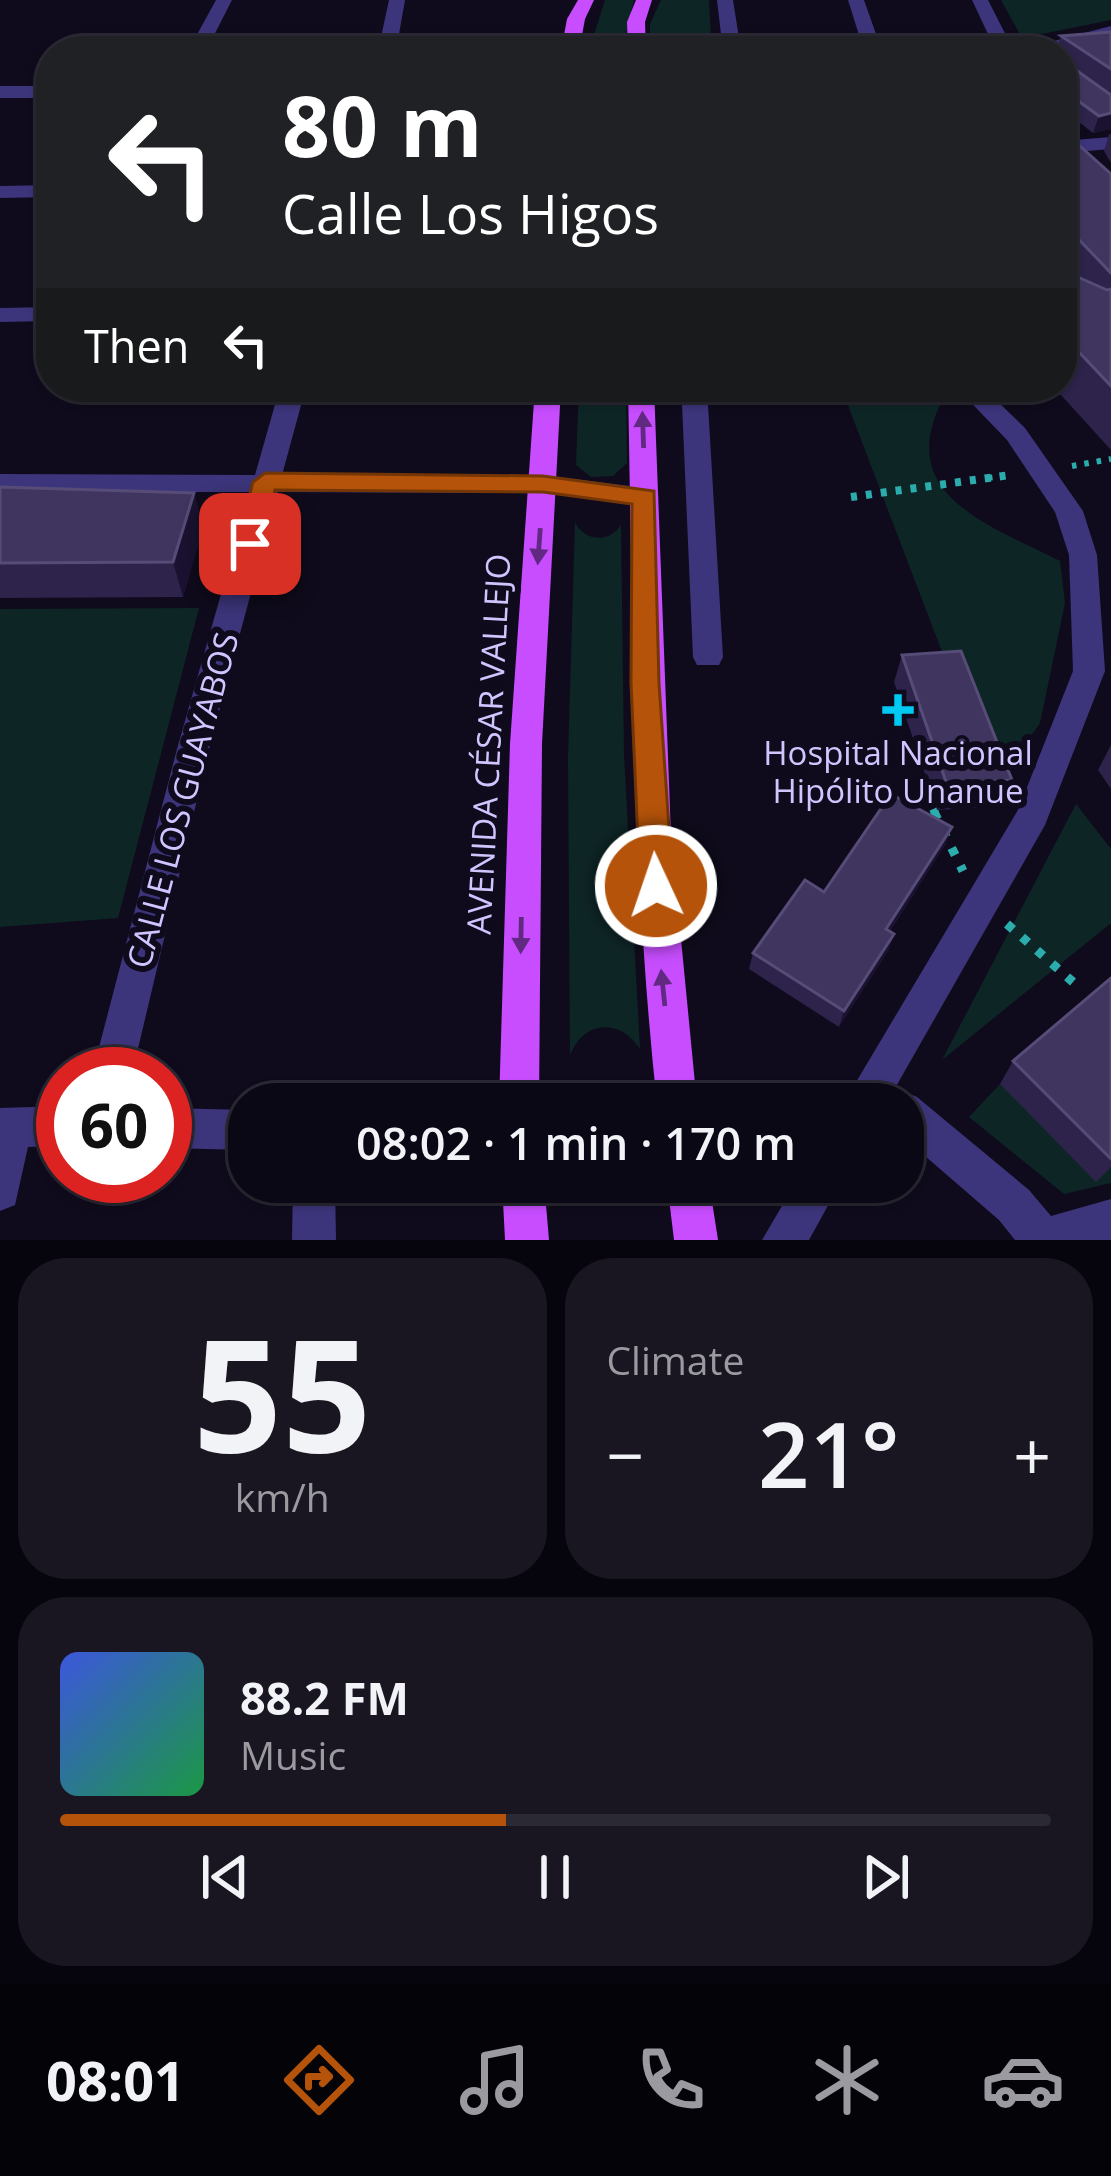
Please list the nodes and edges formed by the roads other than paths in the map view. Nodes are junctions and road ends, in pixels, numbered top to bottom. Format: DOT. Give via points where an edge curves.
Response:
graph roads {
  1 [pos="224,0"];
  2 [pos="397,0"];
  3 [pos="586,0"];
  4 [pos="644,0"];
  5 [pos="725,0"];
  6 [pos="856,0"];
  7 [pos="980,0"];
  8 [pos="1111,31"];
  9 [pos="205,36"];
  10 [pos="390,36"];
  11 [pos="573,36"];
  12 [pos="636,36"];
  13 [pos="730,36"];
  14 [pos="868,36"];
  15 [pos="998,36"];
  16 [pos="1077,39"];
  17 [pos="0,92"];
  18 [pos="36,92"];
  19 [pos="1111,143"];
  20 [pos="1077,146"];
  21 [pos="36,191"];
  22 [pos="0,192"];
  23 [pos="36,315"];
  24 [pos="0,316"];
  25 [pos="289,402"];
  26 [pos="547,402"];
  27 [pos="642,402"];
  28 [pos="697,402"];
  29 [pos="988,402"];
  30 [pos="265,482"];
  31 [pos="0,483"];
  32 [pos="543,484"];
  33 [pos="645,497"];
  34 [pos="708,657"];
  35 [pos="119,1047"];
  36 [pos="519,1083"];
  37 [pos="674,1083"];
  38 [pos="892,1083"];
  39 [pos="36,1126"];
  40 [pos="5,1127"];
  41 [pos="192,1128"];
  42 [pos="228,1129"];
  43 [pos="924,1134"];
  44 [pos="0,1190"];
  45 [pos="314,1203"];
  46 [pos="524,1203"];
  47 [pos="691,1203"];
  48 [pos="807,1203"];
  49 [pos="1075,1233"];
  50 [pos="314,1240"];
  51 [pos="526,1240"];
  52 [pos="696,1240"];
  53 [pos="784,1240"];
  1 -- 9 [label="street"];
  2 -- 10 [label="street"];
  3 -- 11 [label="main road"];
  4 -- 12 [label="main road"];
  5 -- 13 [label="street"];
  6 -- 14 [label="street"];
  7 -- 15 [label="street"];
  8 -- 16 [label="street"];
  17 -- 18 [label="street"];
  19 -- 20 [label="street"];
  21 -- 22 [label="street"];
  23 -- 24 [label="street"];
  25 -- 30 [label="street, CALLE LOS GUAYABOS"];
  26 -- 32 [label="main road, AVENIDA CÉSAR VALLEJO"];
  33 -- 27 [label="main road, one-way"];
  28 -- 34 [label="street"];
  29 -- 38 [label="street" via="1069,511 1083,555 1089,671 1033,815"];
  30 -- 31 [label="street"];
  30 -- 32 [label="street"];
  30 -- 35 [label="street, CALLE LOS GUAYABOS"];
  32 -- 33 [label="street"];
  32 -- 36 [label="main road, AVENIDA CÉSAR VALLEJO, one-way" via="526,744"];
  37 -- 33 [label="main road, one-way" via="645,683"];
  39 -- 40 [label="street"];
  40 -- 44 [label="street"];
  41 -- 42 [label="street"];
  43 -- 49 [label="street" via="1014,1205"];
  45 -- 50 [label="street"];
  46 -- 51 [label="main road"];
  47 -- 52 [label="main road"];
  48 -- 53 [label="street"];
}
